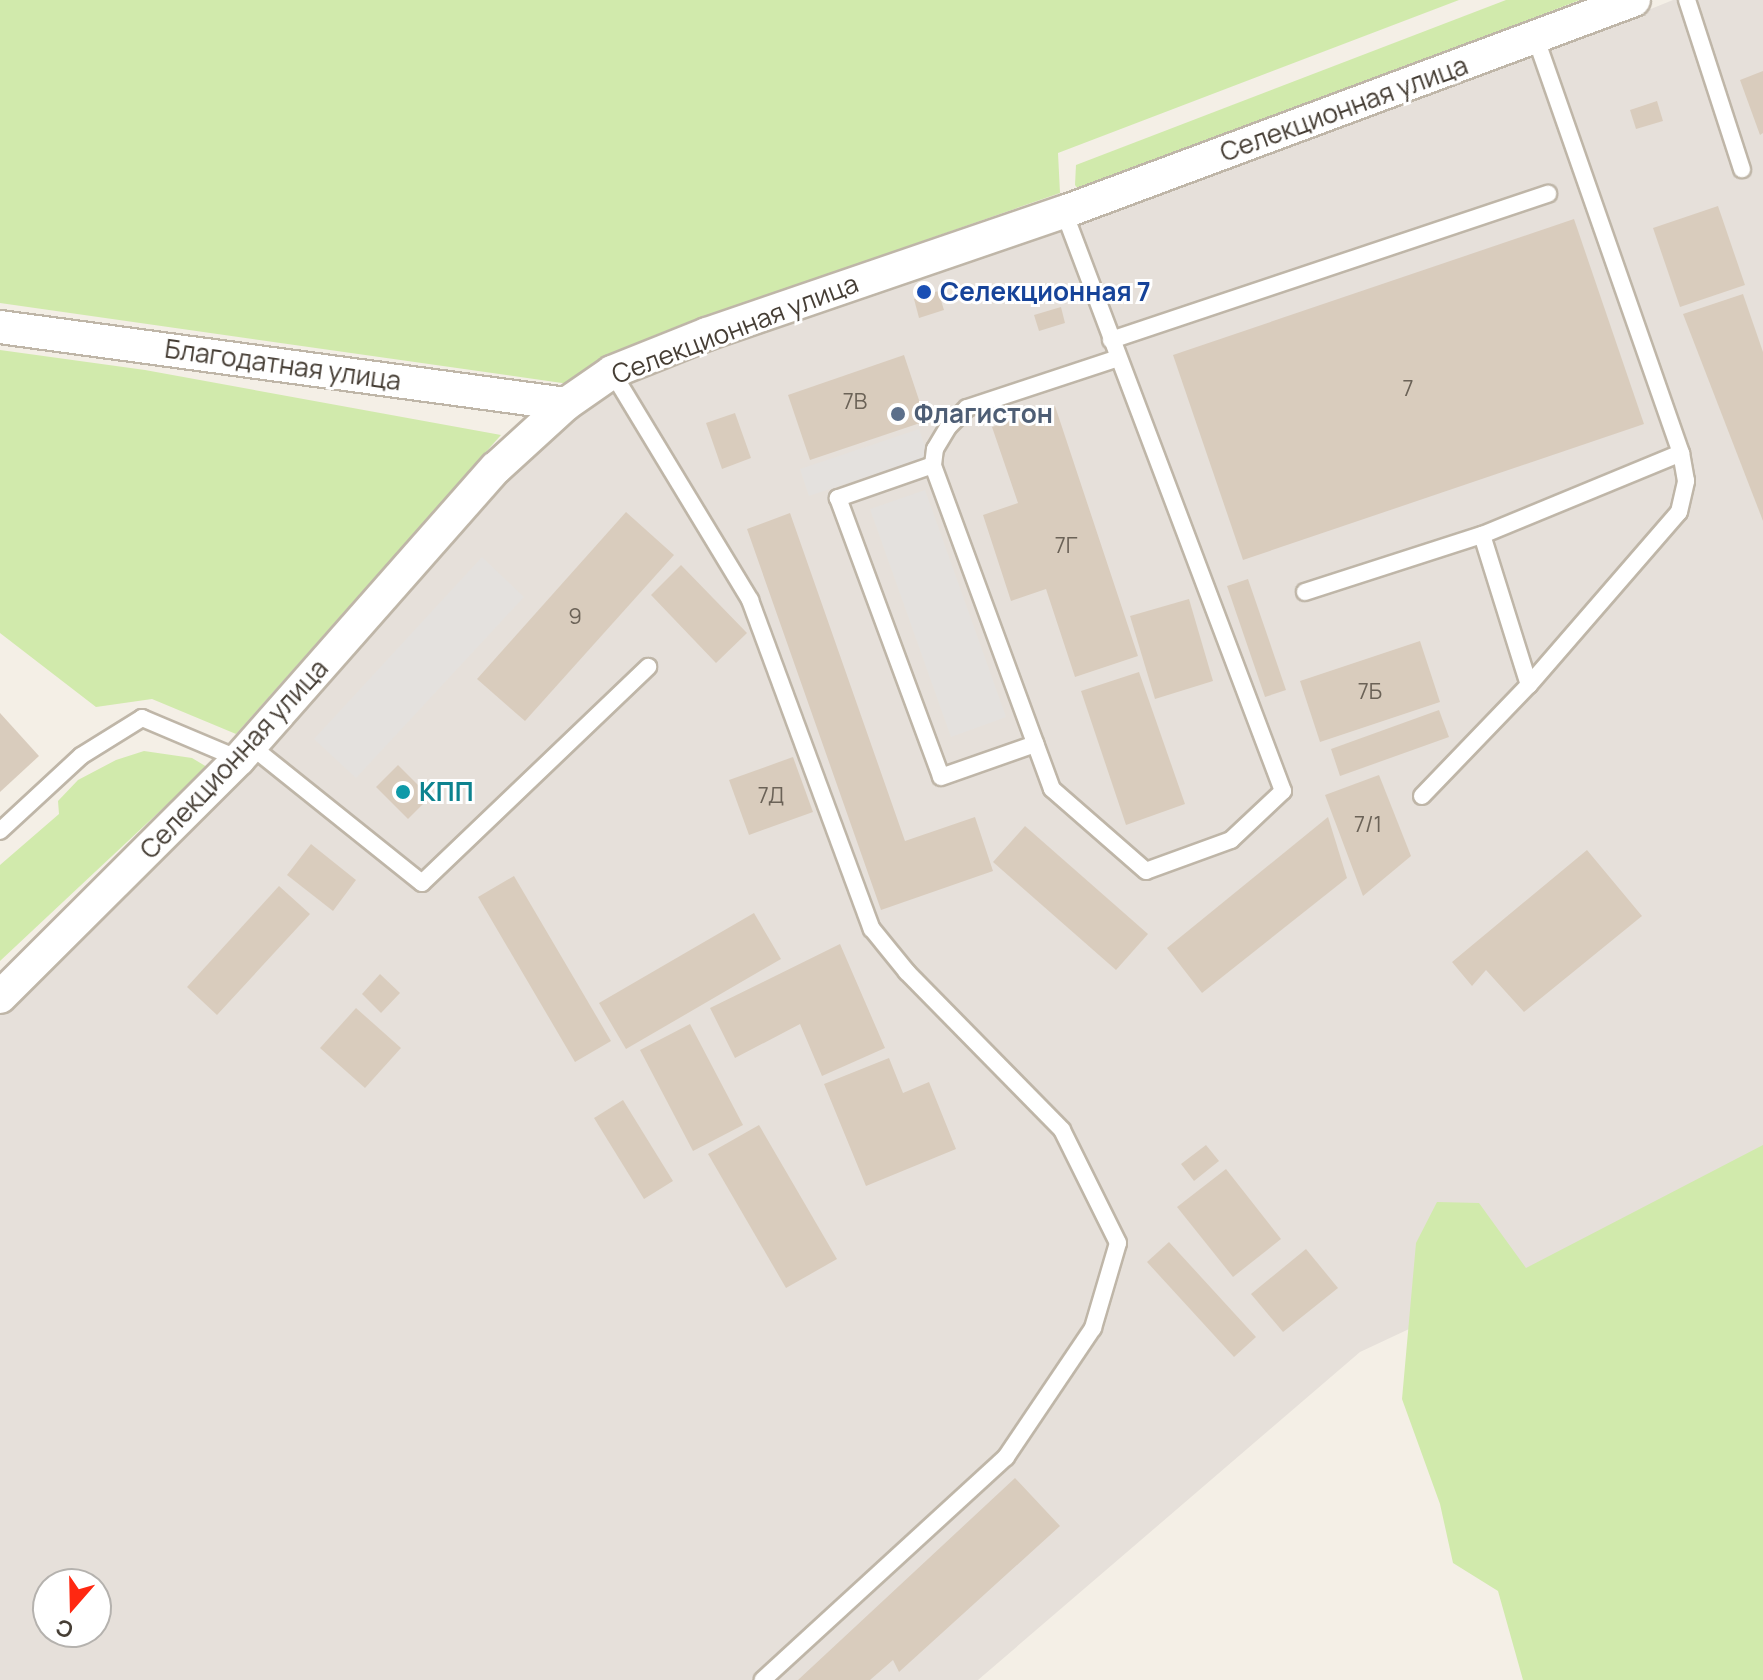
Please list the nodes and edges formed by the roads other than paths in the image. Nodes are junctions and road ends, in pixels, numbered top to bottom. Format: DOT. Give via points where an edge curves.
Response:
graph roads {
  1 [pos="1634,0"];
  2 [pos="1687,0"];
  3 [pos="1536,38"];
  4 [pos="1742,169"];
  5 [pos="1548,194"];
  6 [pos="1064,212"];
  7 [pos="0,327"];
  8 [pos="1111,340"];
  9 [pos="1118,358"];
  10 [pos="612,372"];
  11 [pos="566,404"];
  12 [pos="1681,453"];
  13 [pos="933,465"];
  14 [pos="1482,535"];
  15 [pos="1305,592"];
  16 [pos="648,667"];
  17 [pos="1529,685"];
  18 [pos="1035,744"];
  19 [pos="245,752"];
  20 [pos="1422,796"];
  21 [pos="0,831"];
  22 [pos="0,997"];
  23 [pos="763,1680"];
  1 -- 3 [label="street, Селекционная улица"];
  2 -- 4 [label="lane"];
  3 -- 6 [label="street, Селекционная улица"];
  3 -- 12 [label="lane"];
  5 -- 8 [label="lane"];
  6 -- 8 [label="lane"];
  6 -- 10 [label="street, Селекционная улица" via="707,334"];
  7 -- 11 [label="street, Благодатная улица"];
  8 -- 9 [label="lane"];
  9 -- 13 [label="lane" via="967,408 935,449"];
  9 -- 18 [label="lane" via="1283,791 1231,840 1146,871 1052,789"];
  10 -- 11 [label="street, Селекционная улица"];
  10 -- 23 [label="lane" via="750,600 872,929 907,972 1062,1130 1118,1243 1093,1328 1006,1457"];
  11 -- 19 [label="street, Селекционная улица" via="496,468"];
  12 -- 14 [label="lane"];
  12 -- 17 [label="lane" via="1686,481 1679,512"];
  13 -- 18 [label="lane"];
  13 -- 18 [label="lane" via="838,498 941,777"];
  14 -- 15 [label="lane"];
  14 -- 17 [label="lane"];
  16 -- 19 [label="lane" via="422,883"];
  17 -- 20 [label="lane"];
  19 -- 21 [label="lane" via="142,718 81,756"];
  19 -- 22 [label="street, Селекционная улица"];
}
